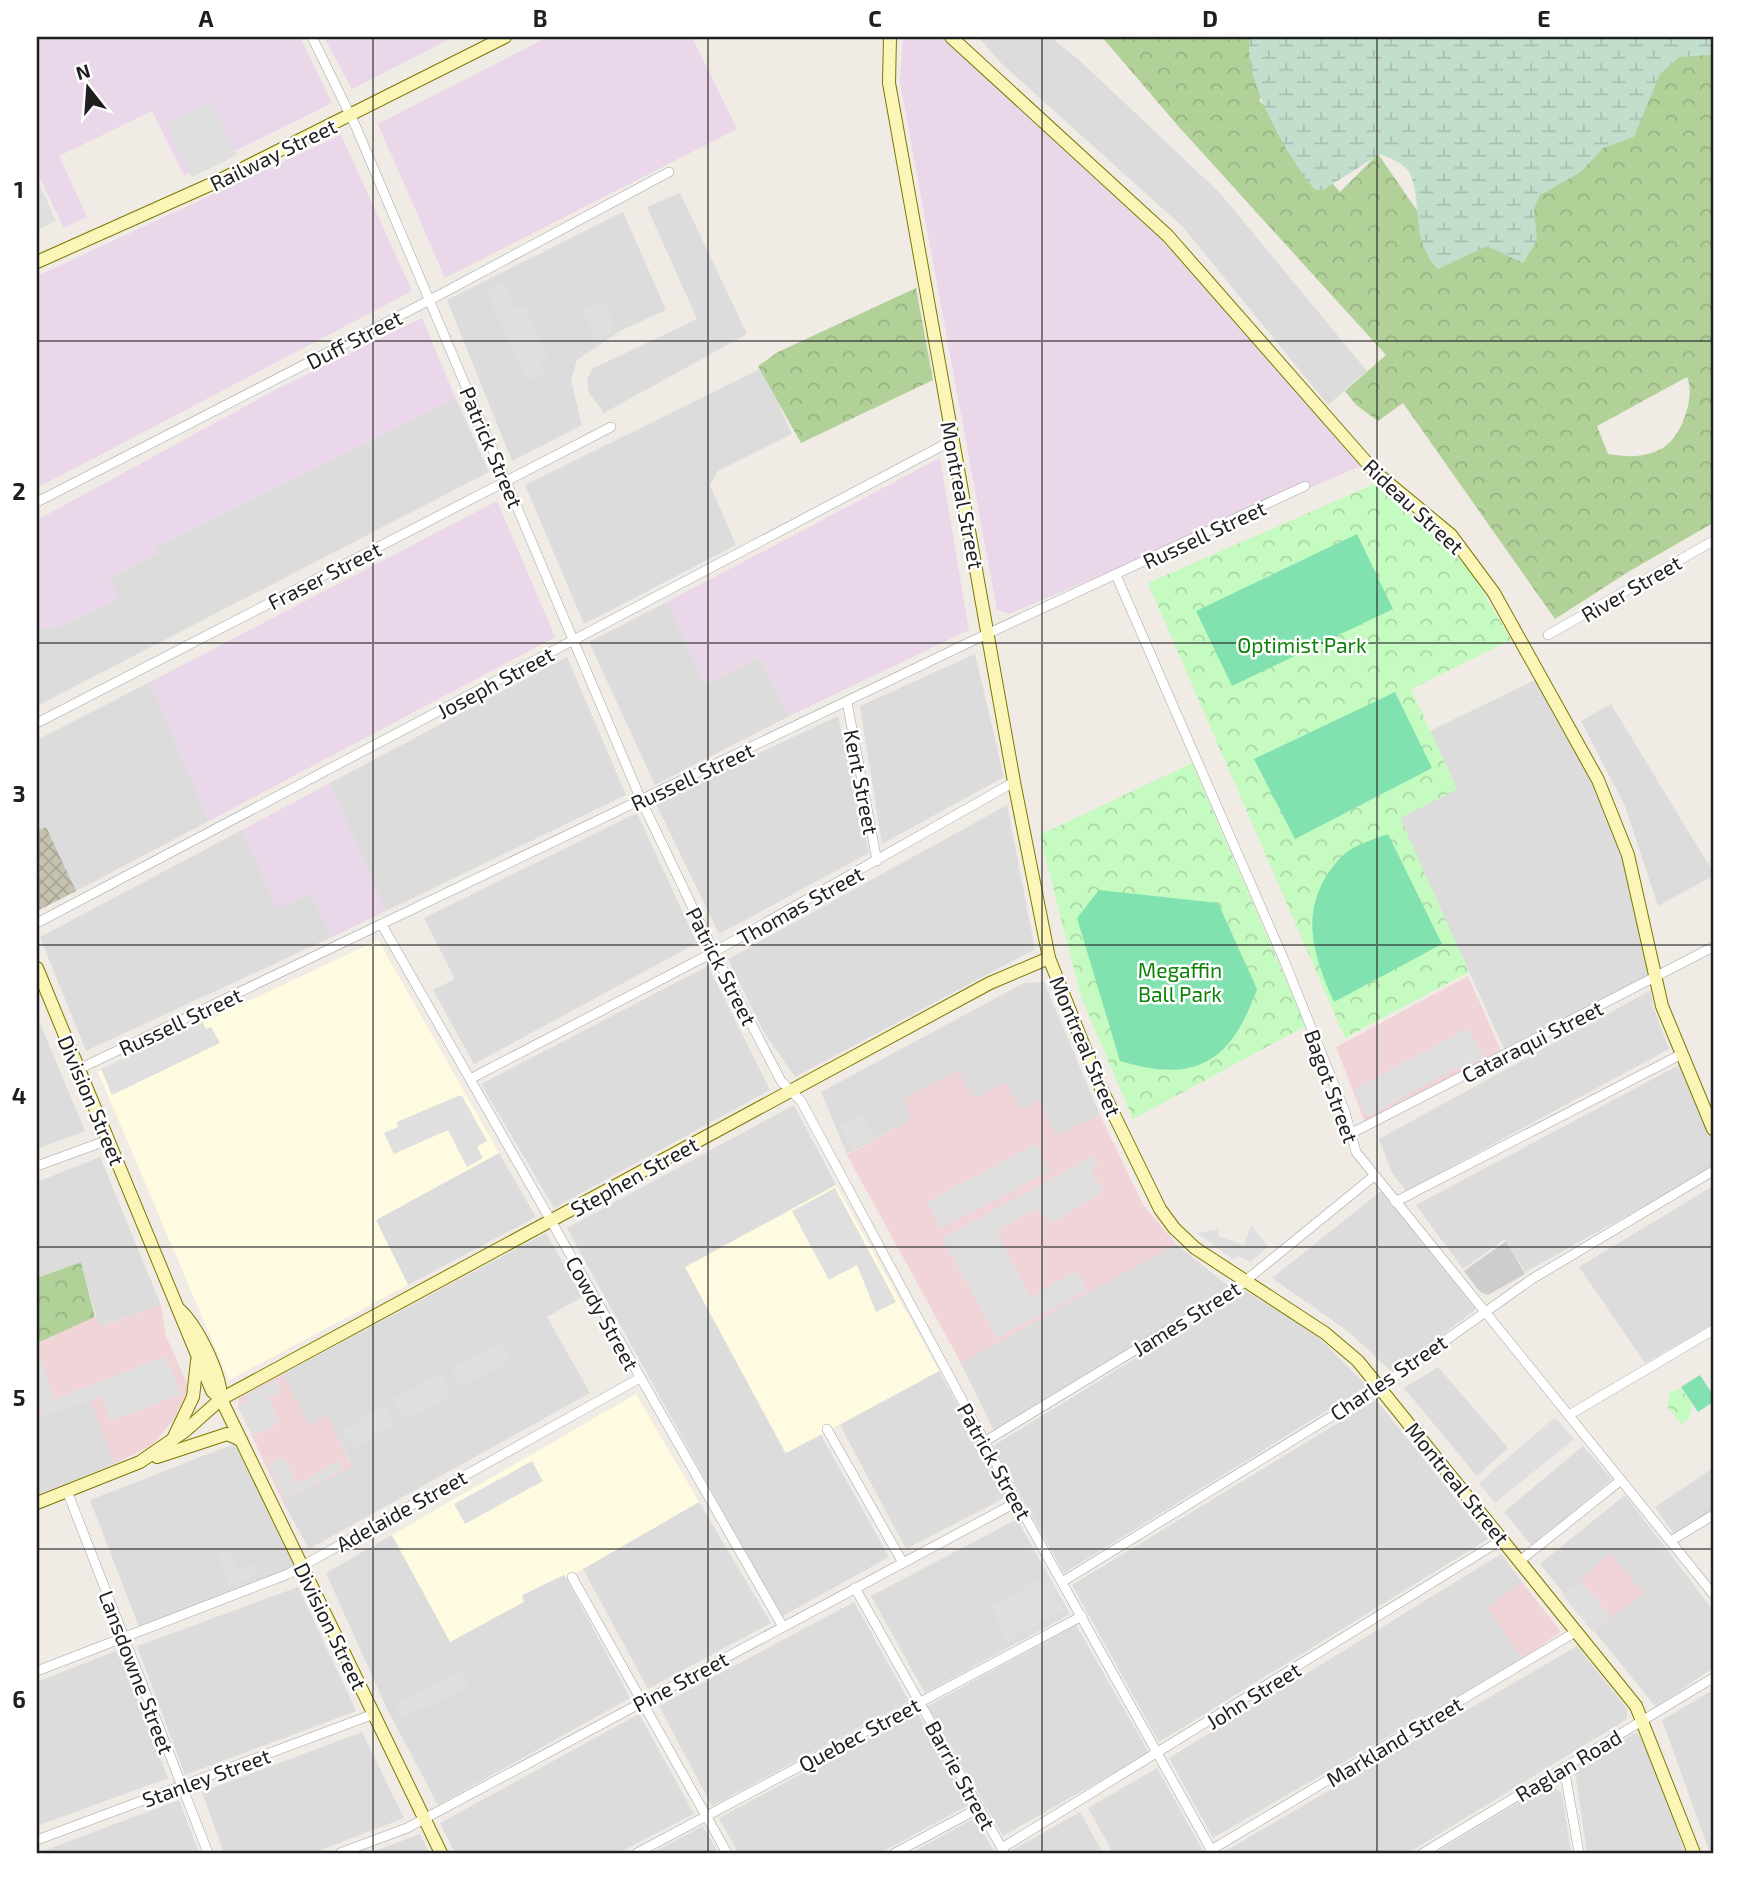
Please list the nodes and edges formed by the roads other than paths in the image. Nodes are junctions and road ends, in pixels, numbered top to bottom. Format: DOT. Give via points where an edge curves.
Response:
graph roads {
  1 [pos="312,37"];
  2 [pos="505,37"];
  3 [pos="890,37"];
  4 [pos="951,37"];
  5 [pos="351,116"];
  6 [pos="669,172"];
  7 [pos="37,262"];
  8 [pos="430,300"];
  9 [pos="611,427"];
  10 [pos="953,440"];
  11 [pos="506,480"];
  12 [pos="1305,486"];
  13 [pos="37,502"];
  14 [pos="1713,541"];
  15 [pos="1116,575"];
  16 [pos="989,634"];
  17 [pos="1548,635"];
  18 [pos="573,640"];
  19 [pos="847,702"];
  20 [pos="37,723"];
  21 [pos="1014,782"];
  22 [pos="641,800"];
  23 [pos="877,862"];
  24 [pos="37,923"];
  25 [pos="382,925"];
  26 [pos="1713,947"];
  27 [pos="714,952"];
  28 [pos="1049,958"];
  29 [pos="37,968"];
  30 [pos="1654,978"];
  31 [pos="1680,1055"];
  32 [pos="79,1069"];
  33 [pos="470,1079"];
  34 [pos="791,1091"];
  35 [pos="1713,1129"];
  36 [pos="1350,1134"];
  37 [pos="108,1140"];
  38 [pos="37,1166"];
  39 [pos="1713,1171"];
  40 [pos="1374,1176"];
  41 [pos="1395,1202"];
  42 [pos="551,1221"];
  43 [pos="1245,1281"];
  44 [pos="180,1310"];
  45 [pos="1484,1310"];
  46 [pos="1713,1331"];
  47 [pos="197,1359"];
  48 [pos="640,1378"];
  49 [pos="1381,1386"];
  50 [pos="221,1399"];
  51 [pos="1569,1415"];
  52 [pos="827,1429"];
  53 [pos="241,1440"];
  54 [pos="171,1442"];
  55 [pos="985,1442"];
  56 [pos="141,1462"];
  57 [pos="1621,1480"];
  58 [pos="67,1491"];
  59 [pos="1017,1502"];
  60 [pos="37,1503"];
  61 [pos="1713,1515"];
  62 [pos="1503,1539"];
  63 [pos="1671,1541"];
  64 [pos="1521,1560"];
  65 [pos="902,1563"];
  66 [pos="302,1567"];
  67 [pos="572,1577"];
  68 [pos="1062,1582"];
  69 [pos="855,1588"];
  70 [pos="1713,1594"];
  71 [pos="1082,1616"];
  72 [pos="782,1627"];
  73 [pos="1577,1631"];
  74 [pos="123,1637"];
  75 [pos="37,1671"];
  76 [pos="1713,1678"];
  77 [pos="642,1702"];
  78 [pos="920,1702"];
  79 [pos="374,1714"];
  80 [pos="1643,1719"];
  81 [pos="1158,1754"];
  82 [pos="1564,1767"];
  83 [pos="182,1786"];
  84 [pos="979,1808"];
  85 [pos="706,1816"];
  86 [pos="424,1818"];
  87 [pos="37,1840"];
  88 [pos="1003,1851"];
  89 [pos="1212,1852"];
  90 [pos="208,1853"];
  91 [pos="340,1853"];
  92 [pos="441,1853"];
  93 [pos="637,1853"];
  94 [pos="727,1853"];
  95 [pos="895,1853"];
  96 [pos="1423,1853"];
  97 [pos="1578,1853"];
  98 [pos="1694,1853"];
  1 -- 5 [label="street, Patrick Street"];
  2 -- 5 [label="main road, Railway Street"];
  3 -- 10 [label="main road, Montreal Street" via="889,83"];
  4 -- 30 [label="main road, Rideau Street" via="1168,236 1375,471 1451,535 1470,558 1598,780 1628,855"];
  5 -- 7 [label="main road, Railway Street"];
  5 -- 8 [label="street, Patrick Street"];
  6 -- 8 [label="street, Duff Street"];
  8 -- 11 [label="street, Patrick Street"];
  8 -- 13 [label="street, Duff Street"];
  9 -- 11 [label="street, Fraser Street"];
  10 -- 16 [label="main road, Montreal Street"];
  10 -- 18 [label="street, Joseph Street"];
  11 -- 18 [label="street, Patrick Street"];
  11 -- 20 [label="street, Fraser Street"];
  12 -- 15 [label="street, Russell Street"];
  14 -- 17 [label="street, River Street"];
  15 -- 16 [label="street, Russell Street"];
  15 -- 36 [label="street, Bagot Street" via="1284,960"];
  16 -- 19 [label="street, Russell Street"];
  16 -- 21 [label="main road, Montreal Street"];
  18 -- 22 [label="street, Patrick Street"];
  18 -- 24 [label="street, Joseph Street"];
  19 -- 22 [label="street, Russell Street"];
  19 -- 23 [label="street, Kent Street"];
  21 -- 23 [label="street, Thomas Street"];
  21 -- 28 [label="main road, Montreal Street"];
  22 -- 25 [label="street, Russell Street"];
  22 -- 27 [label="street, Patrick Street"];
  23 -- 27 [label="street, Thomas Street"];
  25 -- 32 [label="street, Russell Street"];
  25 -- 33 [label="street, Cowdy Street"];
  26 -- 30 [label="street, Cataraqui Street"];
  27 -- 33 [label="street, Thomas Street"];
  27 -- 34 [label="street, Patrick Street" via="781,1081"];
  28 -- 34 [label="main road, Stephen Street" via="990,983"];
  28 -- 43 [label="main road, Montreal Street" via="1099,1084 1160,1209 1195,1248"];
  29 -- 32 [label="main road, Division Street"];
  30 -- 31 [label="main road, Rideau Street"];
  30 -- 36 [label="street, Cataraqui Street"];
  31 -- 35 [label="main road, Rideau Street"];
  31 -- 41 [label="street"];
  32 -- 37 [label="main road, Division Street"];
  33 -- 42 [label="street, Cowdy Street"];
  34 -- 42 [label="main road, Stephen Street"];
  34 -- 55 [label="street, Patrick Street" via="801,1101"];
  36 -- 40 [label="street, Bagot Street" via="1356,1152"];
  37 -- 38 [label="street"];
  37 -- 44 [label="main road, Division Street"];
  39 -- 45 [label="street, Charles Street"];
  40 -- 41 [label="street, Bagot Street"];
  40 -- 43 [label="street, James Street"];
  41 -- 45 [label="street, Bagot Street"];
  42 -- 48 [label="street, Cowdy Street"];
  42 -- 50 [label="main road, Stephen Street"];
  43 -- 49 [label="main road, Montreal Street" via="1325,1333"];
  43 -- 55 [label="street, James Street"];
  44 -- 47 [label="main road, Division Street" via="181,1324"];
  44 -- 50 [label="main road, Division Street" via="192,1321 220,1386"];
  45 -- 49 [label="street, Charles Street"];
  45 -- 51 [label="street, Bagot Street"];
  46 -- 51 [label="street"];
  47 -- 50 [label="main road, Division Street" via="212,1391"];
  47 -- 54 [label="main road" via="193,1397"];
  48 -- 66 [label="street, Adelaide Street"];
  48 -- 72 [label="street, Cowdy Street"];
  49 -- 62 [label="main road, Montreal Street"];
  49 -- 68 [label="street, Charles Street"];
  50 -- 53 [label="main road, Division Street"];
  50 -- 54 [label="main road, Stephen Street"];
  51 -- 57 [label="street, Bagot Street"];
  52 -- 65 [label="street"];
  53 -- 56 [label="main road" via="227,1434"];
  53 -- 66 [label="main road, Division Street"];
  54 -- 56 [label="main road, Stephen Street"];
  55 -- 59 [label="street, Patrick Street"];
  56 -- 58 [label="main road"];
  57 -- 63 [label="street, Bagot Street"];
  57 -- 64 [label="street"];
  58 -- 60 [label="main road"];
  58 -- 74 [label="street, Lansdowne Street"];
  59 -- 65 [label="street, Pine Street"];
  59 -- 68 [label="street, Patrick Street"];
  61 -- 63 [label="street"];
  62 -- 64 [label="main road, Montreal Street"];
  62 -- 81 [label="street, John Street"];
  63 -- 70 [label="street, Bagot Street"];
  64 -- 73 [label="main road, Montreal Street"];
  65 -- 69 [label="street, Pine Street"];
  66 -- 74 [label="street, Adelaide Street"];
  66 -- 79 [label="main road, Division Street"];
  67 -- 77 [label="street"];
  68 -- 71 [label="street, Patrick Street"];
  69 -- 72 [label="street, Pine Street"];
  69 -- 78 [label="street, Barrie Street"];
  71 -- 78 [label="street, Quebec Street"];
  71 -- 81 [label="street, Patrick Street"];
  72 -- 77 [label="street, Pine Street"];
  73 -- 80 [label="main road, Montreal Street"];
  73 -- 89 [label="street, Markland Street"];
  74 -- 75 [label="street, Adelaide Street"];
  74 -- 83 [label="street, Lansdowne Street"];
  76 -- 80 [label="street, Raglan Road"];
  77 -- 85 [label="street"];
  77 -- 86 [label="street, Pine Street"];
  78 -- 84 [label="street, Barrie Street"];
  78 -- 85 [label="street, Quebec Street"];
  79 -- 83 [label="street, Stanley Street"];
  79 -- 86 [label="main road, Division Street"];
  80 -- 82 [label="street, Raglan Road"];
  80 -- 98 [label="main road, Montreal Street"];
  81 -- 88 [label="street, John Street"];
  81 -- 89 [label="street, Patrick Street"];
  82 -- 96 [label="street, Raglan Road"];
  82 -- 97 [label="street"];
  83 -- 87 [label="street, Stanley Street"];
  83 -- 90 [label="street, Lansdowne Street"];
  84 -- 88 [label="street, Barrie Street"];
  84 -- 95 [label="street"];
  85 -- 93 [label="street, Quebec Street"];
  85 -- 94 [label="street"];
  86 -- 91 [label="street, Pine Street"];
  86 -- 92 [label="main road, Division Street"];
}
